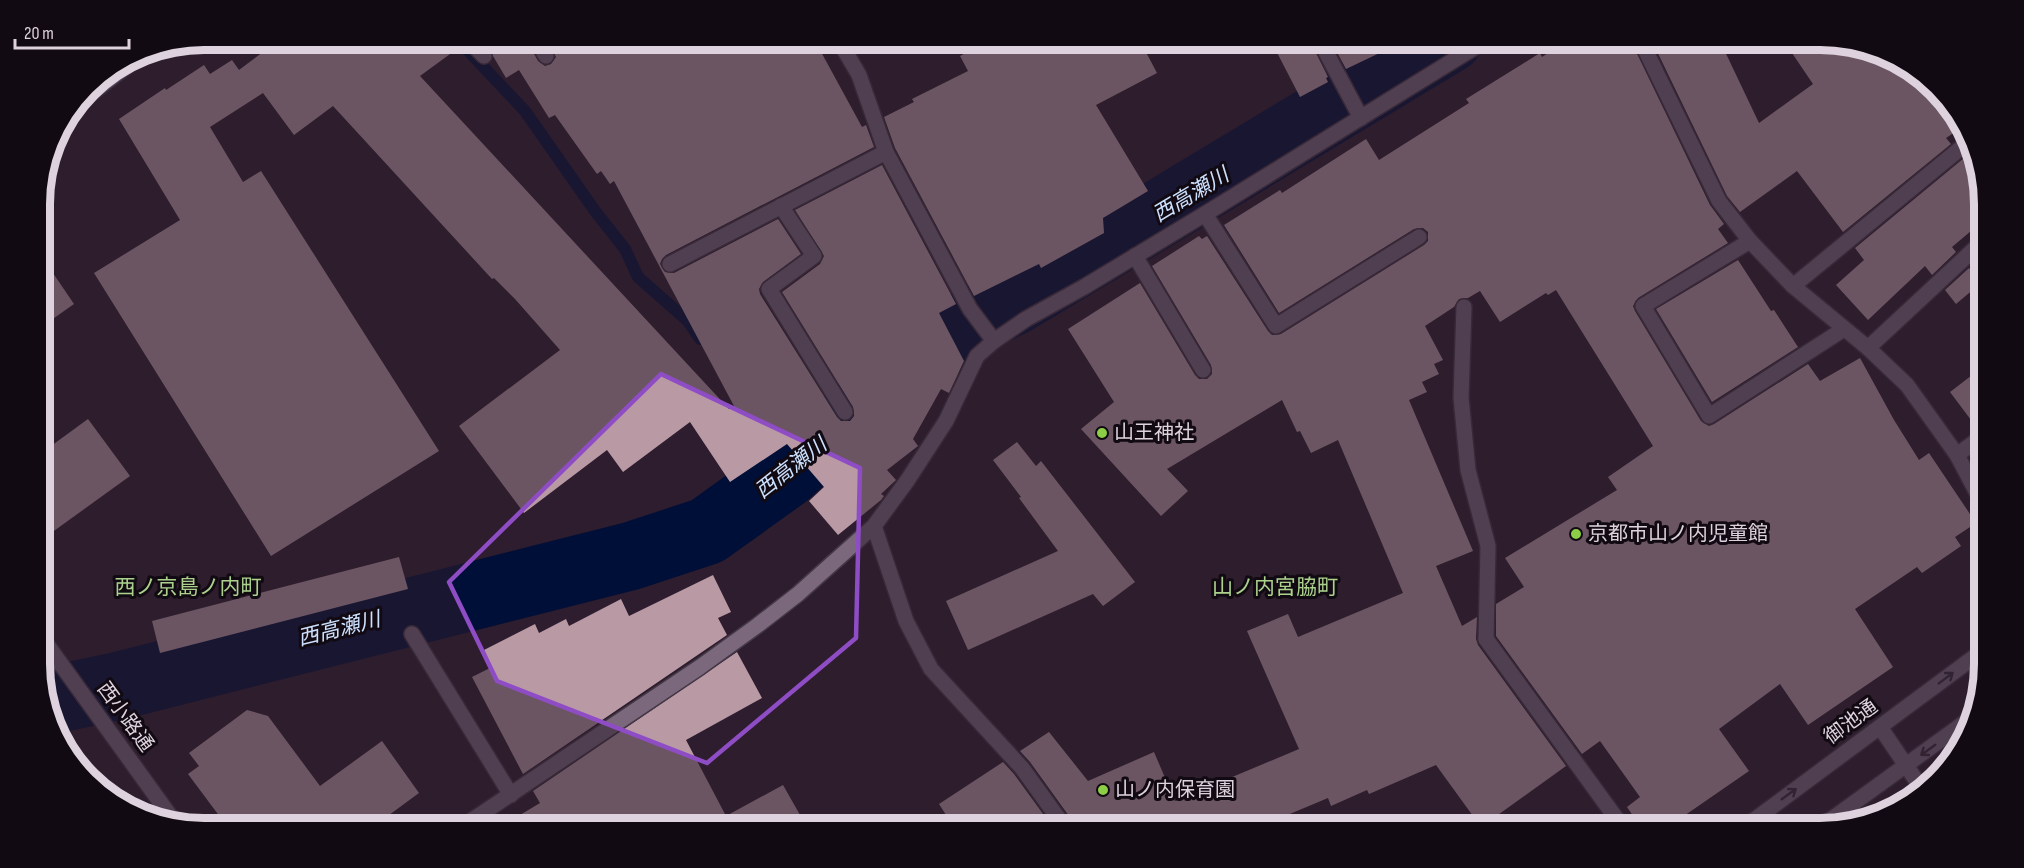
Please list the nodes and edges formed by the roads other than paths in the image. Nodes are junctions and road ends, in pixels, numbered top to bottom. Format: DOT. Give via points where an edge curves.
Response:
graph roads {
  1 [pos="478,50"];
  2 [pos="542,50"];
  3 [pos="844,50"];
  4 [pos="1325,50"];
  5 [pos="1470,50"];
  6 [pos="1645,50"];
  7 [pos="484,56"];
  8 [pos="546,56"];
  9 [pos="1361,118"];
  10 [pos="1964,146"];
  11 [pos="886,152"];
  12 [pos="781,206"];
  13 [pos="1204,214"];
  14 [pos="1419,237"];
  15 [pos="1750,241"];
  16 [pos="1974,249"];
  17 [pos="1135,256"];
  18 [pos="670,264"];
  19 [pos="1793,286"];
  20 [pos="1464,308"];
  21 [pos="1844,329"];
  22 [pos="991,336"];
  23 [pos="1868,348"];
  24 [pos="1203,370"];
  25 [pos="845,412"];
  26 [pos="1974,442"];
  27 [pos="1957,455"];
  28 [pos="1974,488"];
  29 [pos="874,526"];
  30 [pos="412,634"];
  31 [pos="50,649"];
  32 [pos="1974,657"];
  33 [pos="1963,724"];
  34 [pos="1880,727"];
  35 [pos="1906,765"];
  36 [pos="1918,783"];
  37 [pos="511,795"];
  38 [pos="169,815"];
  39 [pos="476,818"];
  40 [pos="1058,818"];
  41 [pos="1616,818"];
  42 [pos="1757,818"];
  43 [pos="1833,818"];
  1 -- 7 [label="street"];
  2 -- 8 [label="street"];
  3 -- 11 [label="street" via="859,75"];
  4 -- 9 [label="street"];
  5 -- 9 [label="street"];
  6 -- 15 [label="street" via="1719,201"];
  9 -- 13 [label="street"];
  10 -- 19 [label="street"];
  11 -- 12 [label="street"];
  11 -- 22 [label="street" via="970,309"];
  12 -- 18 [label="street"];
  12 -- 25 [label="street" via="814,256 769,289"];
  13 -- 14 [label="street" via="1276,326"];
  13 -- 17 [label="street"];
  15 -- 19 [label="street"];
  15 -- 21 [label="street" via="1643,306 1709,416"];
  16 -- 23 [label="street"];
  17 -- 22 [label="street"];
  17 -- 24 [label="street"];
  19 -- 21 [label="street"];
  20 -- 41 [label="street" via="1461,398 1468,470 1488,546 1486,639"];
  21 -- 23 [label="street"];
  22 -- 29 [label="street" via="977,356 946,421"];
  23 -- 27 [label="street" via="1907,385"];
  26 -- 27 [label="street"];
  27 -- 28 [label="street"];
  29 -- 37 [label="street" via="759,625"];
  29 -- 40 [label="street" via="906,621 931,669 1022,768"];
  30 -- 37 [label="street"];
  31 -- 38 [label="street, 西小路通"];
  34 -- 32 [label="street, 御池通, one-way"];
  33 -- 35 [label="street, one-way"];
  34 -- 35 [label="street"];
  42 -- 34 [label="street, 御池通, one-way"];
  35 -- 36 [label="street"];
  35 -- 43 [label="street"];
  37 -- 39 [label="street"];
}
